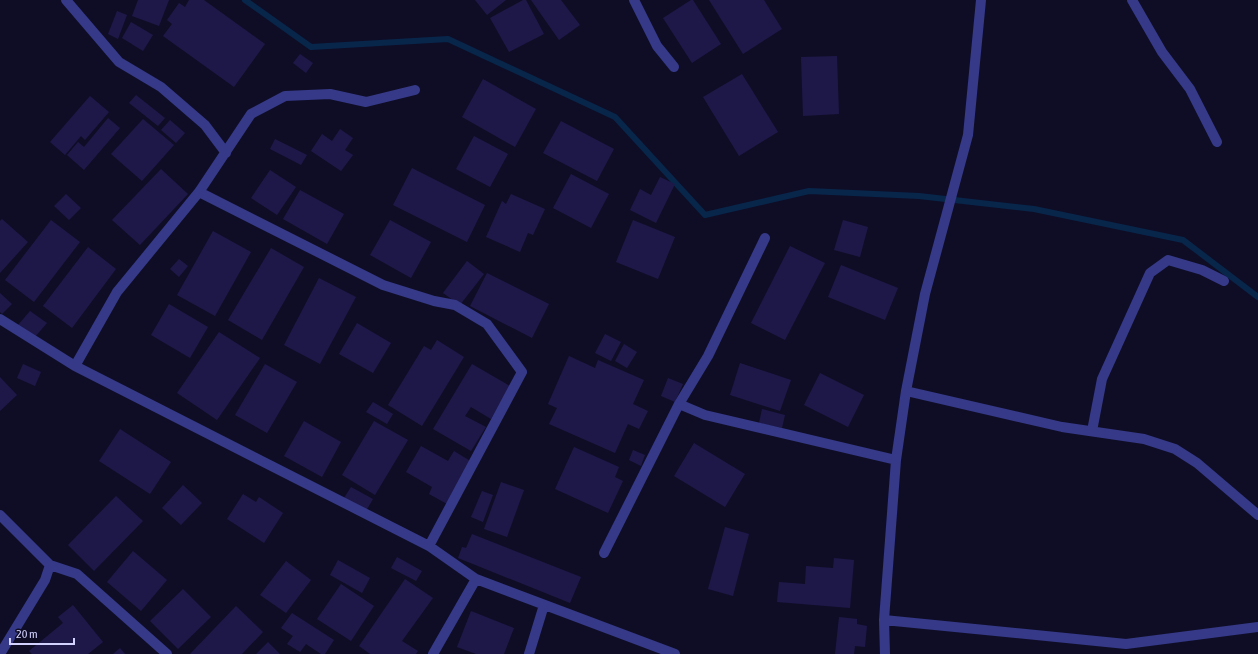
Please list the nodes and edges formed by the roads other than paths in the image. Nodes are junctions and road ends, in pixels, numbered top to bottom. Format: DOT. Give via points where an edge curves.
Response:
graph roads {
  1 [pos="66,0"];
  2 [pos="634,0"];
  3 [pos="981,0"];
  4 [pos="1132,0"];
  5 [pos="674,67"];
  6 [pos="415,90"];
  7 [pos="1216,142"];
  8 [pos="226,153"];
  9 [pos="199,192"];
  10 [pos="765,238"];
  11 [pos="1224,281"];
  12 [pos="0,320"];
  13 [pos="75,366"];
  14 [pos="906,391"];
  15 [pos="679,404"];
  16 [pos="1092,431"];
  17 [pos="896,460"];
  18 [pos="0,515"];
  19 [pos="1258,515"];
  20 [pos="429,546"];
  21 [pos="604,553"];
  22 [pos="50,565"];
  23 [pos="476,579"];
  24 [pos="544,605"];
  25 [pos="884,620"];
  26 [pos="1258,627"];
  27 [pos="0,654"];
  28 [pos="167,654"];
  29 [pos="433,654"];
  30 [pos="529,654"];
  31 [pos="675,654"];
  32 [pos="885,654"];
  1 -- 8 [label="street" via="119,62 161,87 205,125"];
  2 -- 5 [label="street" via="657,46"];
  3 -- 14 [label="street" via="968,135 926,294"];
  4 -- 7 [label="street" via="1162,52 1190,89"];
  6 -- 8 [label="street" via="366,102 330,94 285,96 251,114"];
  8 -- 9 [label="street"];
  9 -- 13 [label="street" via="117,292"];
  9 -- 20 [label="street" via="383,285 455,305 487,324 522,372"];
  10 -- 15 [label="street" via="708,356"];
  11 -- 16 [label="street" via="1202,270 1168,260 1150,274 1102,380"];
  12 -- 13 [label="street"];
  13 -- 20 [label="street"];
  14 -- 16 [label="street" via="1062,427"];
  14 -- 17 [label="street"];
  15 -- 17 [label="street" via="705,415"];
  15 -- 21 [label="street"];
  16 -- 19 [label="street" via="1144,439 1175,449"];
  17 -- 25 [label="street"];
  18 -- 22 [label="street"];
  20 -- 23 [label="street"];
  22 -- 27 [label="street" via="45,580"];
  22 -- 28 [label="street" via="77,574"];
  23 -- 24 [label="street"];
  23 -- 29 [label="street"];
  24 -- 30 [label="street"];
  24 -- 31 [label="street"];
  25 -- 26 [label="street" via="1126,644"];
  25 -- 32 [label="street"];
}
